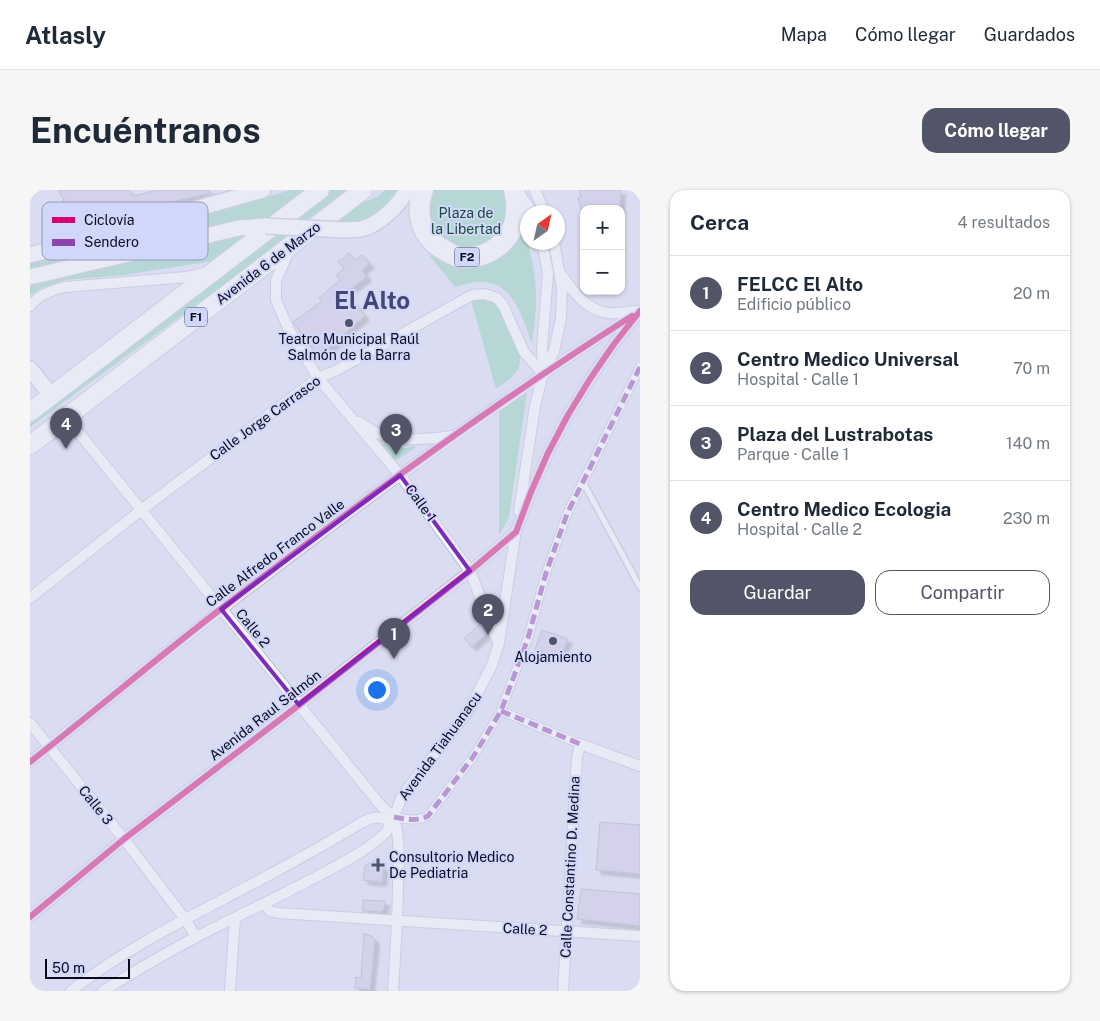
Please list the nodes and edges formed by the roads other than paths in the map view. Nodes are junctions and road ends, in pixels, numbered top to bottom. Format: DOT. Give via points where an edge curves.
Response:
graph roads {
  1 [pos="263,190"];
  2 [pos="320,190"];
  3 [pos="363,190"];
  4 [pos="407,190"];
  5 [pos="423,190"];
  6 [pos="515,190"];
  7 [pos="535,190"];
  8 [pos="208,205"];
  9 [pos="527,205"];
  10 [pos="541,205"];
  11 [pos="208,235"];
  12 [pos="294,242"];
  13 [pos="544,250"];
  14 [pos="556,250"];
  15 [pos="105,260"];
  16 [pos="560,271"];
  17 [pos="214,272"];
  18 [pos="30,278"];
  19 [pos="30,306"];
  20 [pos="640,311"];
  21 [pos="640,367"];
  22 [pos="30,369"];
  23 [pos="543,374"];
  24 [pos="318,378"];
  25 [pos="51,395"];
  26 [pos="30,412"];
  27 [pos="66,417"];
  28 [pos="353,419"];
  29 [pos="457,435"];
  30 [pos="30,445"];
  31 [pos="400,475"];
  32 [pos="583,482"];
  33 [pos="141,510"];
  34 [pos="516,532"];
  35 [pos="470,571"];
  36 [pos="640,587"];
  37 [pos="30,598"];
  38 [pos="221,609"];
  39 [pos="499,643"];
  40 [pos="299,705"];
  41 [pos="501,711"];
  42 [pos="30,723"];
  43 [pos="580,744"];
  44 [pos="48,747"];
  45 [pos="30,762"];
  46 [pos="640,766"];
  47 [pos="391,818"];
  48 [pos="124,839"];
  49 [pos="264,904"];
  50 [pos="30,917"];
  51 [pos="235,918"];
  52 [pos="185,919"];
  53 [pos="398,922"];
  54 [pos="567,931"];
  55 [pos="640,936"];
  56 [pos="196,937"];
  57 [pos="70,991"];
  58 [pos="103,991"];
  59 [pos="230,991"];
  60 [pos="393,991"];
  61 [pos="563,991"];
  1 -- 8 [label="main road"];
  2 -- 17 [label="highway, Avenida 6 de Marzo / F1"];
  3 -- 12 [label="highway, Avenida 6 de Marzo / F1"];
  4 -- 11 [label="main road, bridge" via="395,207 363,229 266,226"];
  5 -- 6 [label="highway, F2" via="419,220 426,235 439,248 458,257 474,257 489,253 508,236 516,209"];
  6 -- 9 [label="street"];
  7 -- 10 [label="street"];
  12 -- 24 [label="street, Calle 1" via="276,280 276,300 289,330"];
  12 -- 27 [label="highway, Avenida 6 de Marzo / F1"];
  13 -- 23 [label="street" via="548,273"];
  14 -- 16 [label="street"];
  15 -- 18 [label="main road, bridge"];
  16 -- 20 [label="street" via="572,291 587,305 608,313"];
  16 -- 23 [label="street" via="561,318 554,351"];
  17 -- 19 [label="street" via="187,278 65,287 34,300"];
  17 -- 25 [label="highway, Avenida 6 de Marzo / F1"];
  20 -- 23 [label="street, Calle Alfredo Franco Valle"];
  20 -- 34 [label="street" via="590,379 568,416 545,461"];
  21 -- 32 [label="street"];
  22 -- 25 [label="main road"];
  23 -- 24 [label="street, Calle Jorge Carrasco" via="524,352 503,306 497,298 485,294 472,295"];
  23 -- 29 [label="street, Calle Alfredo Franco Valle"];
  23 -- 34 [label="street, Avenida Tiahuanacu"];
  24 -- 28 [label="street, Calle 1"];
  24 -- 33 [label="street, Calle Jorge Carrasco"];
  25 -- 26 [label="highway, Avenida 6 de Marzo / F1"];
  27 -- 30 [label="highway, Avenida 6 de Marzo / F1"];
  27 -- 33 [label="street, Calle 2"];
  28 -- 29 [label="street" via="381,435 433,439"];
  28 -- 31 [label="street, Calle 1"];
  29 -- 31 [label="street, Calle Alfredo Franco Valle"];
  31 -- 35 [label="street, Calle 1"];
  31 -- 38 [label="street, Calle Alfredo Franco Valle"];
  32 -- 36 [label="lane"];
  32 -- 41 [label="street" via="557,541 528,638"];
  33 -- 37 [label="street, Calle Jorge Carrasco"];
  33 -- 38 [label="street, Calle 2"];
  34 -- 35 [label="street, Avenida Raul Salmón"];
  34 -- 39 [label="street, Avenida Tiahuanacu"];
  35 -- 39 [label="street, Calle 1"];
  35 -- 40 [label="street, Avenida Raul Salmón"];
  38 -- 40 [label="street, Calle 2"];
  38 -- 44 [label="street, Calle Alfredo Franco Valle"];
  39 -- 47 [label="street, Avenida Tiahuanacu" via="469,710 402,796"];
  40 -- 47 [label="street, Calle 2"];
  40 -- 48 [label="street, Avenida Raul Salmón"];
  41 -- 43 [label="street"];
  41 -- 47 [label="street" via="428,816 420,820"];
  42 -- 44 [label="street, Calle 3"];
  43 -- 46 [label="street"];
  43 -- 54 [label="street, Calle Constantino D. Medina" via="576,758"];
  44 -- 45 [label="street, Calle Alfredo Franco Valle"];
  44 -- 48 [label="street, Calle 3"];
  47 -- 49 [label="street, Avenida Tiahuanacu" via="386,832 373,844"];
  47 -- 52 [label="street" via="375,817 361,823"];
  47 -- 53 [label="street" via="399,844"];
  48 -- 50 [label="street, Avenida Raul Salmón"];
  48 -- 52 [label="street, Calle 3"];
  49 -- 51 [label="street, Avenida Tiahuanacu"];
  49 -- 53 [label="street, Calle 2" via="270,911 278,913"];
  51 -- 56 [label="street, Avenida Tiahuanacu"];
  51 -- 59 [label="street"];
  52 -- 56 [label="street, Calle 3"];
  52 -- 57 [label="street" via="110,963"];
  53 -- 54 [label="street, Calle 2"];
  53 -- 60 [label="street"];
  54 -- 55 [label="street, Calle 2"];
  54 -- 61 [label="street, Calle Constantino D. Medina"];
  56 -- 58 [label="street, Avenida Tiahuanacu" via="146,963"];
}
